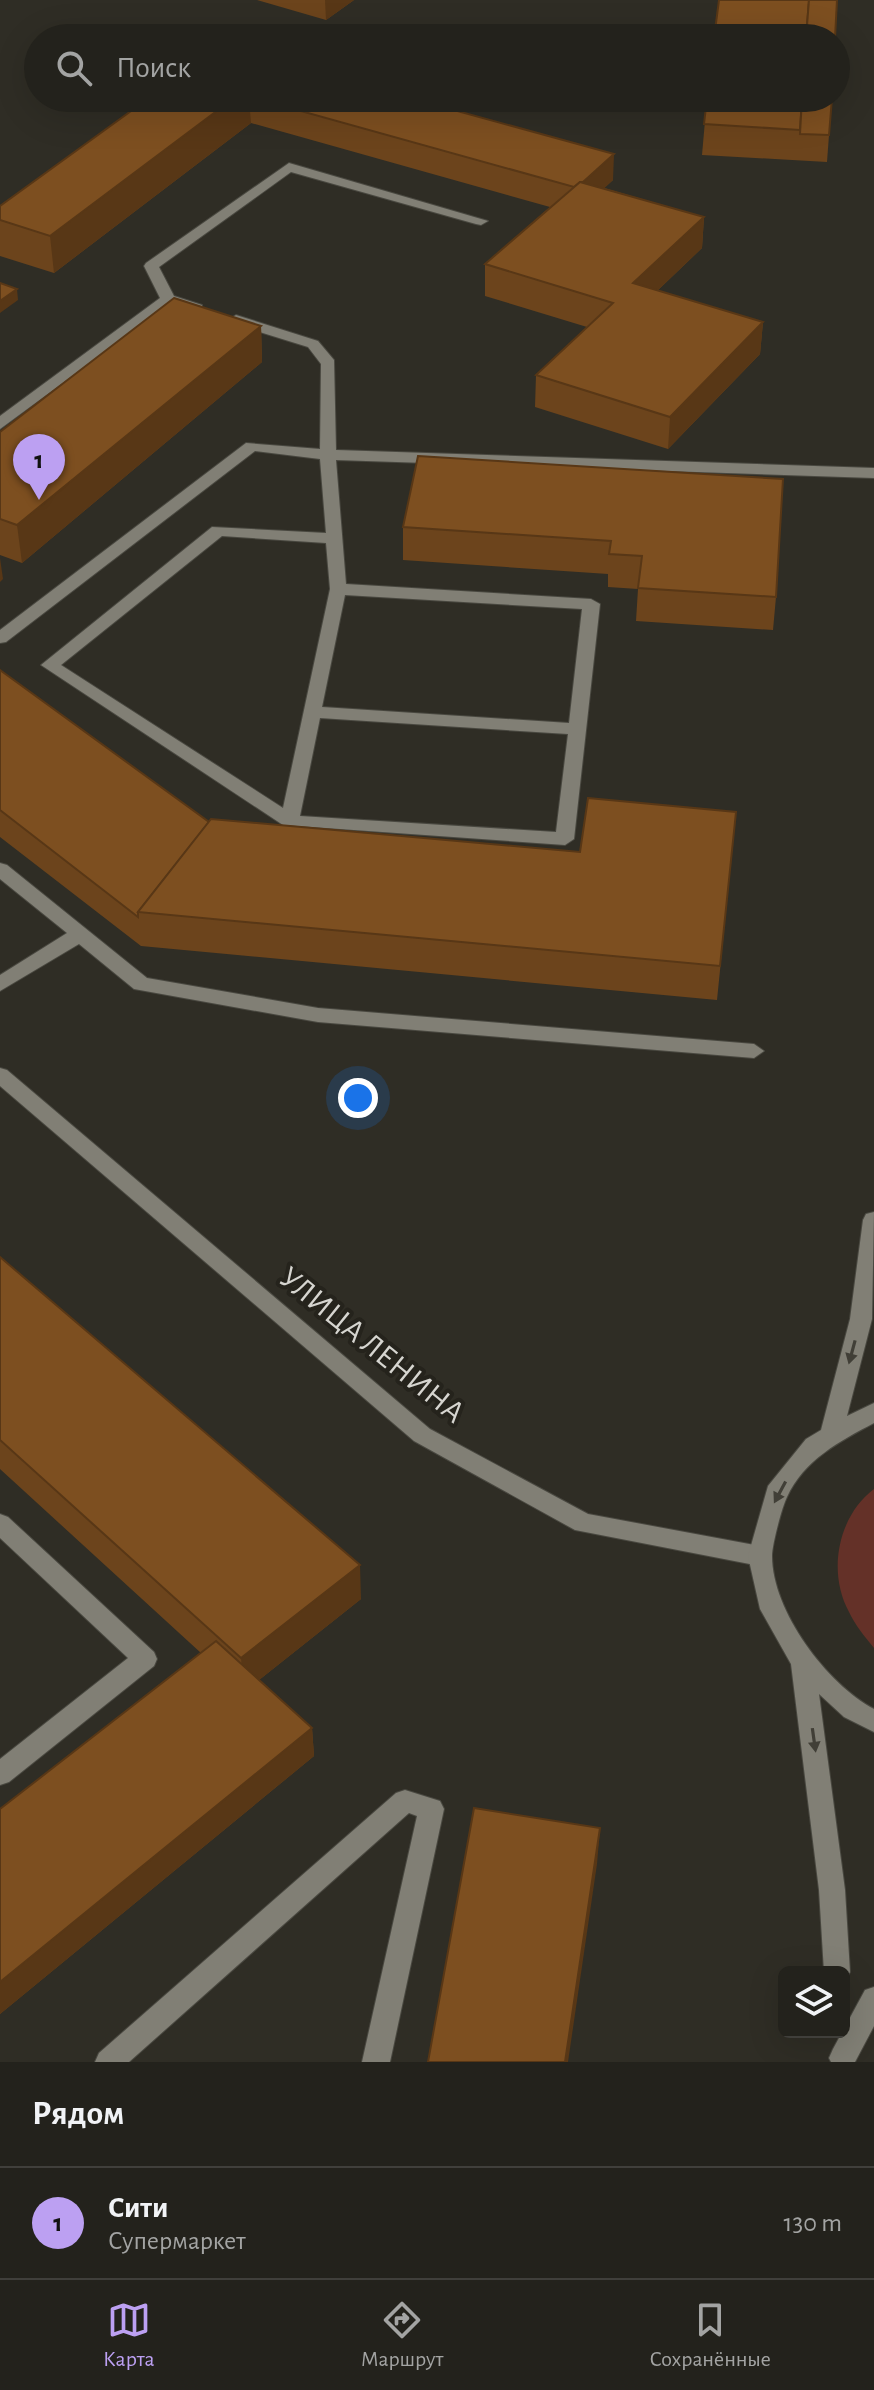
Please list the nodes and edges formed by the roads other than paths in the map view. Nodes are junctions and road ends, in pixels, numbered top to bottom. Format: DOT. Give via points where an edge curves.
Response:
graph roads {
  1 [pos="481,221"];
  2 [pos="168,299"];
  3 [pos="0,424"];
  4 [pos="328,455"];
  5 [pos="874,473"];
  6 [pos="334,539"];
  7 [pos="338,589"];
  8 [pos="0,638"];
  9 [pos="313,712"];
  10 [pos="578,729"];
  11 [pos="290,821"];
  12 [pos="0,869"];
  13 [pos="80,934"];
  14 [pos="0,984"];
  15 [pos="754,1051"];
  16 [pos="0,1075"];
  17 [pos="874,1220"];
  18 [pos="874,1412"];
  19 [pos="831,1435"];
  20 [pos="0,1524"];
  21 [pos="760,1556"];
  22 [pos="803,1663"];
  23 [pos="874,1721"];
  24 [pos="0,1774"];
  25 [pos="837,1966"];
  26 [pos="874,1999"];
  27 [pos="842,2051"];
  28 [pos="109,2062"];
  29 [pos="376,2062"];
  1 -- 2 [label="main road" via="289,167 151,266"];
  2 -- 3 [label="main road"];
  2 -- 4 [label="main road" via="313,344 329,363"];
  4 -- 5 [label="main road"];
  4 -- 6 [label="main road"];
  4 -- 8 [label="main road" via="252,446"];
  6 -- 7 [label="main road"];
  6 -- 11 [label="main road" via="218,531 50,665"];
  7 -- 9 [label="main road"];
  7 -- 10 [label="main road" via="591,604"];
  9 -- 10 [label="main road"];
  9 -- 11 [label="main road"];
  10 -- 11 [label="main road" via="565,839"];
  12 -- 13 [label="main road"];
  13 -- 14 [label="main road"];
  13 -- 15 [label="main road" via="141,984 318,1015"];
  16 -- 21 [label="main road, УЛИЦА ЛЕНИНА" via="422,1435 583,1523"];
  17 -- 19 [label="main road, one-way" via="861,1319"];
  18 -- 19 [label="main road"];
  19 -- 21 [label="main road, one-way" via="814,1445 776,1493"];
  20 -- 24 [label="main road" via="145,1659"];
  21 -- 22 [label="main road" via="772,1609"];
  22 -- 23 [label="main road" via="853,1710"];
  22 -- 25 [label="main road, one-way"];
  26 -- 27 [label="main road"];
  28 -- 29 [label="main road" via="405,1801 431,1809"];
}
